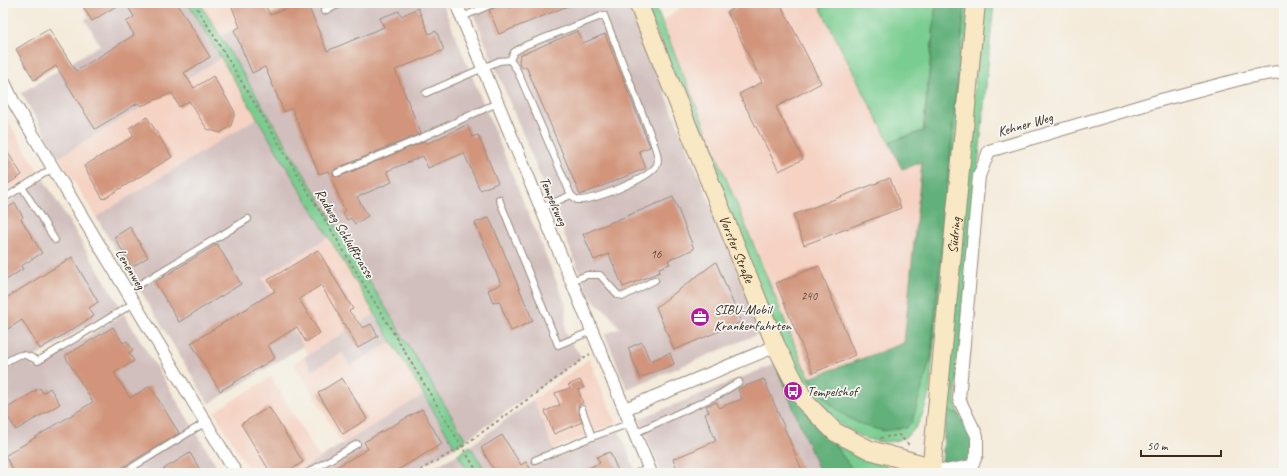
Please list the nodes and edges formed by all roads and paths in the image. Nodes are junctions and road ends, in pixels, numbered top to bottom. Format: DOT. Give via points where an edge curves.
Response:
graph roads {
  1 [pos="194,3"];
  2 [pos="343,3"];
  3 [pos="456,3"];
  4 [pos="495,3"];
  5 [pos="638,3"];
  6 [pos="976,3"];
  7 [pos="324,11"];
  8 [pos="462,17"];
  9 [pos="510,60"];
  10 [pos="483,68"];
  11 [pos="1284,71"];
  12 [pos="3,80"];
  13 [pos="426,94"];
  14 [pos="7,98"];
  15 [pos="497,103"];
  16 [pos="53,168"];
  17 [pos="337,172"];
  18 [pos="22,188"];
  19 [pos="571,195"];
  20 [pos="3,199"];
  21 [pos="499,199"];
  22 [pos="541,208"];
  23 [pos="248,219"];
  24 [pos="54,240"];
  25 [pos="655,280"];
  26 [pos="571,281"];
  27 [pos="127,292"];
  28 [pos="134,303"];
  29 [pos="592,331"];
  30 [pos="776,346"];
  31 [pos="599,348"];
  32 [pos="3,364"];
  33 [pos="739,382"];
  34 [pos="582,409"];
  35 [pos="625,409"];
  36 [pos="206,422"];
  37 [pos="633,428"];
  38 [pos="592,437"];
  39 [pos="875,438"];
  40 [pos="357,444"];
  41 [pos="910,446"];
  42 [pos="462,447"];
  43 [pos="535,460"];
  44 [pos="650,470"];
  45 [pos="931,470"];
  46 [pos="123,473"];
  47 [pos="236,473"];
  48 [pos="307,473"];
  49 [pos="415,473"];
  50 [pos="478,473"];
  51 [pos="637,473"];
  1 -- 42 [label="path, Radweg Schlufftrasse"];
  2 -- 7 [label="lane"];
  3 -- 8 [label="street, Tempelsweg"];
  4 -- 8 [label="lane"];
  5 -- 30 [label="street, Vorster Straße"];
  6 -- 45 [label="street, Südring"];
  8 -- 10 [label="street, Tempelsweg"];
  9 -- 10 [label="lane" via="499,61"];
  9 -- 19 [label="lane" via="517,70"];
  9 -- 19 [label="lane" via="514,52 526,45 604,15 653,141 658,164 644,177 594,197 578,200"];
  10 -- 13 [label="lane"];
  10 -- 15 [label="street, Tempelsweg"];
  11 -- 45 [label="street, Kehner Weg" via="1248,77 1161,100 989,151 979,176 959,399 977,436 977,454 972,466 946,471"];
  12 -- 14 [label="street, Lenenweg"];
  14 -- 16 [label="street, Lenenweg"];
  15 -- 17 [label="lane" via="412,142"];
  15 -- 22 [label="street, Tempelsweg"];
  16 -- 18 [label="lane"];
  16 -- 27 [label="street, Lenenweg"];
  18 -- 20 [label="lane"];
  18 -- 24 [label="lane"];
  19 -- 22 [label="lane"];
  21 -- 29 [label="lane" via="558,345"];
  22 -- 26 [label="street, Tempelsweg"];
  23 -- 27 [label="lane"];
  25 -- 26 [label="lane" via="624,296 618,295 600,274 587,275"];
  26 -- 29 [label="street, Tempelsweg"];
  27 -- 28 [label="street, Lenenweg"];
  28 -- 32 [label="lane" via="38,361 26,354 18,354"];
  28 -- 36 [label="street, Lenenweg"];
  29 -- 31 [label="street, Tempelsweg"];
  30 -- 35 [label="street"];
  30 -- 45 [label="street, Vorster Straße" via="806,402 835,432 870,450"];
  31 -- 35 [label="street, Tempelsweg"];
  31 -- 42 [label="path"];
  33 -- 37 [label="lane" via="720,394"];
  34 -- 38 [label="lane"];
  35 -- 37 [label="street, Tempelsweg"];
  36 -- 46 [label="lane"];
  36 -- 47 [label="street, Lenenweg"];
  37 -- 38 [label="lane"];
  37 -- 44 [label="street, Tempelsweg"];
  38 -- 43 [label="lane"];
  39 -- 41 [label="path" via="900,436"];
  40 -- 48 [label="lane"];
  42 -- 49 [label="path"];
  42 -- 50 [label="path, Radweg Schlufftrasse"];
  44 -- 51 [label="lane"];
}
